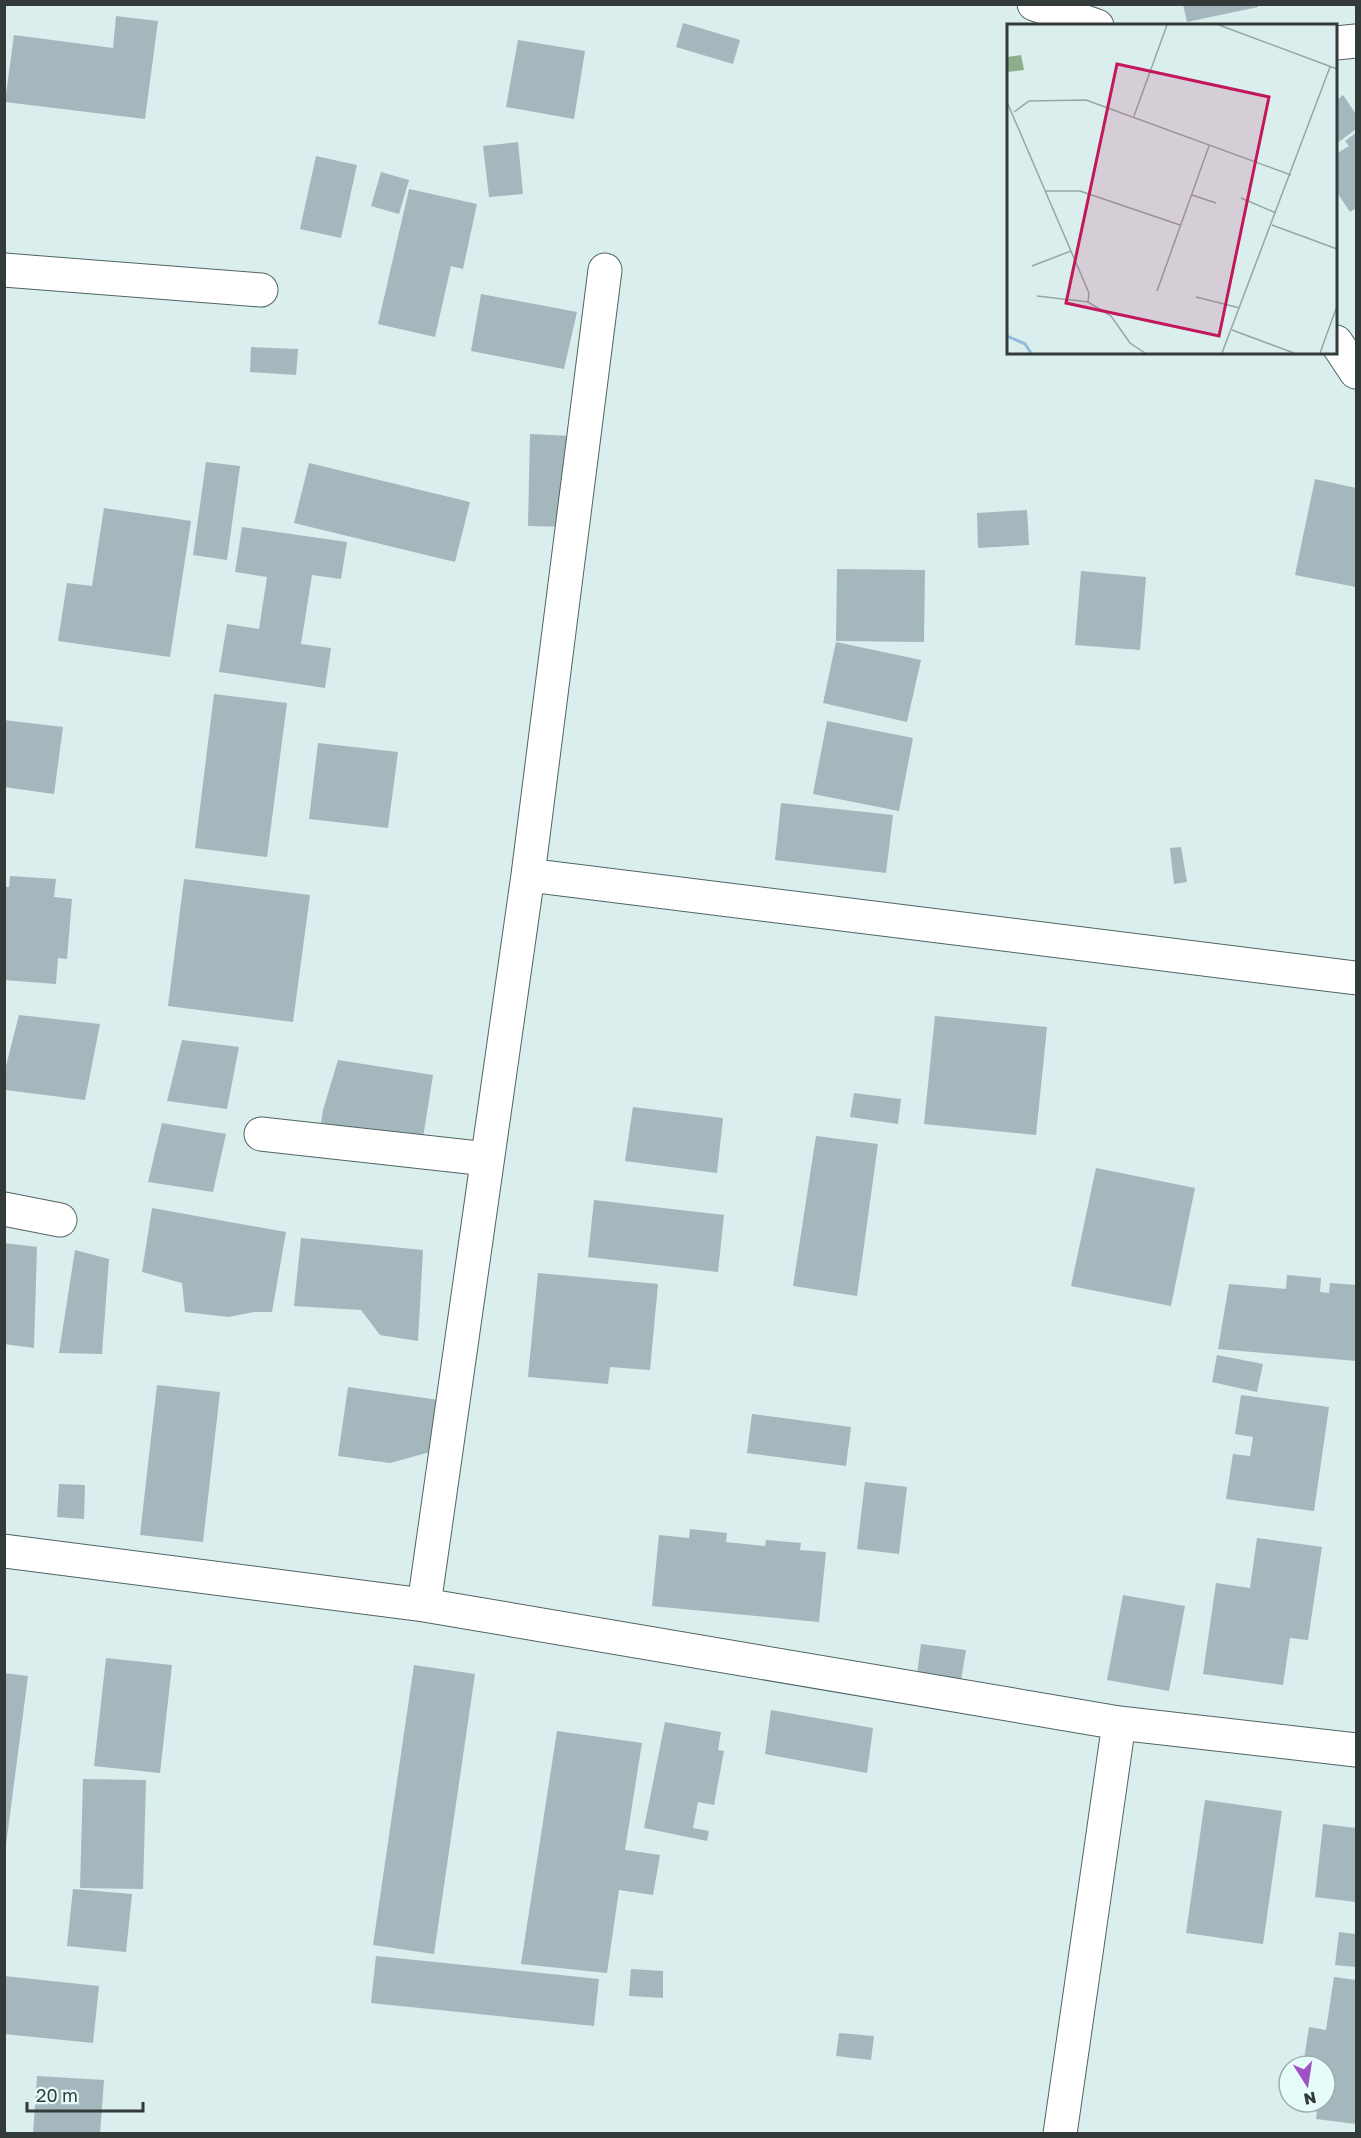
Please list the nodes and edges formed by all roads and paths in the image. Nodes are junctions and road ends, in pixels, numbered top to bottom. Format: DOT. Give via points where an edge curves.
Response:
graph roads {
  1 [pos="1034,4"];
  2 [pos="1091,24"];
  3 [pos="1356,41"];
  4 [pos="1337,43"];
  5 [pos="4,270"];
  6 [pos="605,270"];
  7 [pos="261,290"];
  8 [pos="1337,345"];
  9 [pos="1356,372"];
  10 [pos="528,875"];
  11 [pos="1356,978"];
  12 [pos="261,1134"];
  13 [pos="488,1159"];
  14 [pos="4,1209"];
  15 [pos="60,1220"];
  16 [pos="4,1551"];
  17 [pos="424,1605"];
  18 [pos="1119,1723"];
  19 [pos="1356,1750"];
  20 [pos="1060,2133"];
  1 -- 2 [label="street"];
  3 -- 4 [label="street"];
  5 -- 7 [label="street"];
  6 -- 10 [label="street"];
  8 -- 9 [label="street"];
  10 -- 11 [label="street"];
  10 -- 13 [label="street"];
  12 -- 13 [label="street"];
  13 -- 17 [label="street"];
  14 -- 15 [label="street"];
  16 -- 17 [label="street"];
  17 -- 18 [label="street"];
  18 -- 19 [label="street"];
  18 -- 20 [label="street"];
}
